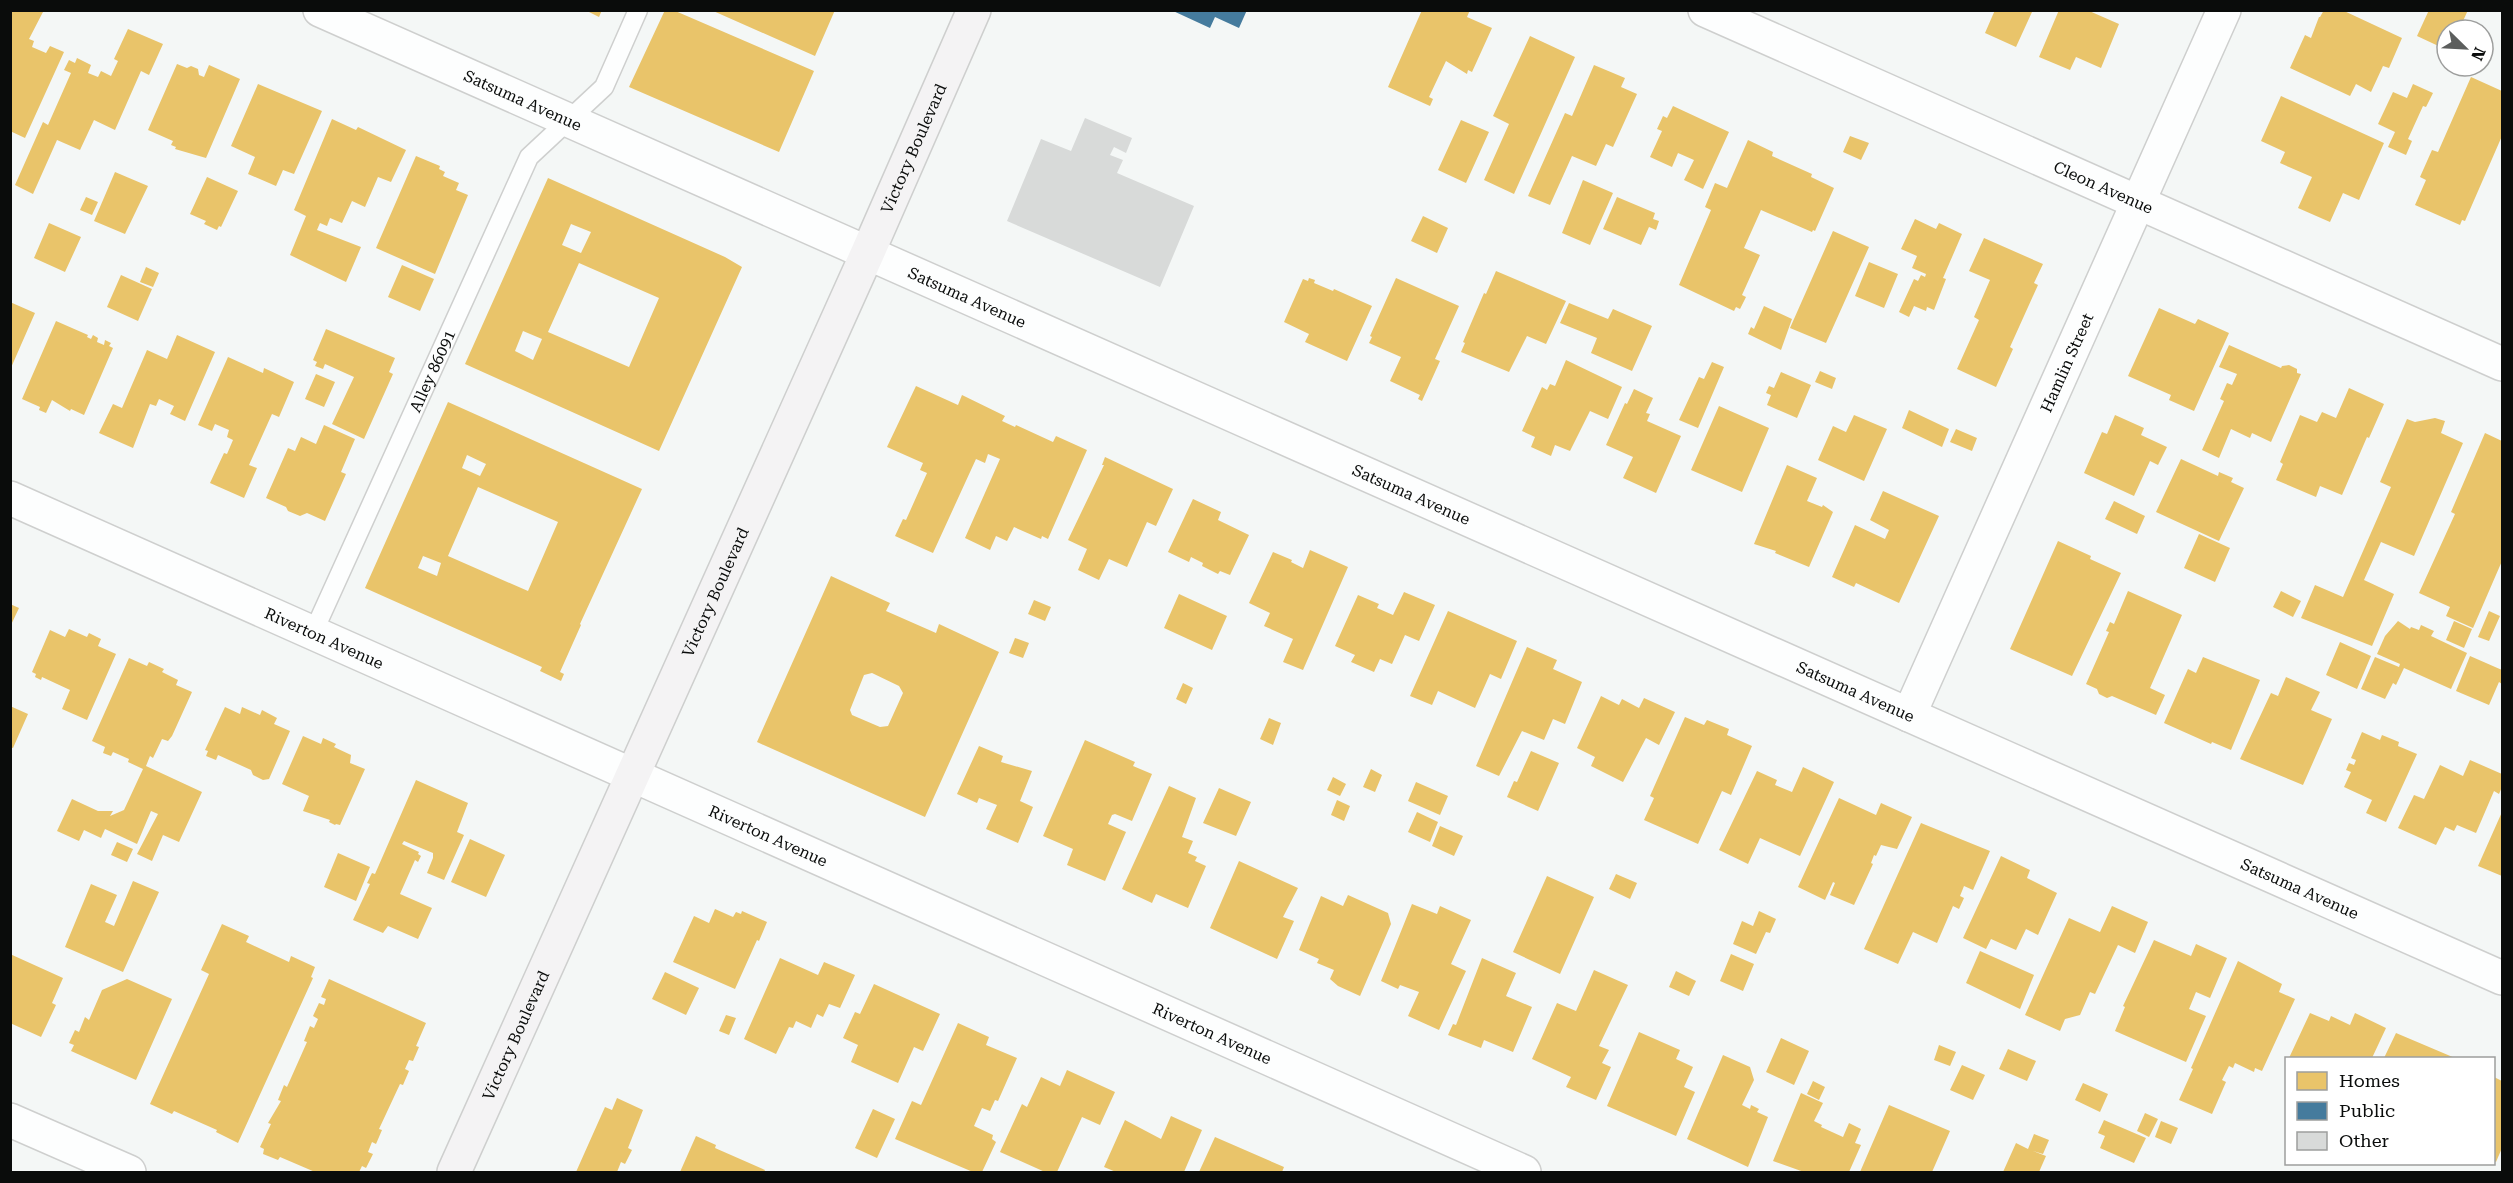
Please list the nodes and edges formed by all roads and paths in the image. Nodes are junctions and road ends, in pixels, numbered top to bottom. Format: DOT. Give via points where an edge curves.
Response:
graph roads {
  1 [pos="320,10"];
  2 [pos="638,10"];
  3 [pos="974,10"];
  4 [pos="1705,10"];
  5 [pos="2224,10"];
  6 [pos="568,120"];
  7 [pos="2139,201"];
  8 [pos="868,252"];
  9 [pos="2502,364"];
  10 [pos="10,498"];
  11 [pos="313,633"];
  12 [pos="1909,715"];
  13 [pos="633,774"];
  14 [pos="2502,978"];
  15 [pos="10,1120"];
  16 [pos="129,1173"];
  17 [pos="454,1173"];
  18 [pos="1524,1173"];
  1 -- 6 [label="street, Satsuma Avenue"];
  2 -- 6 [label="lane, Alley 86091" via="604,87"];
  3 -- 8 [label="main road, Victory Boulevard"];
  4 -- 7 [label="street, Cleon Avenue"];
  5 -- 7 [label="street, Hamlin Street"];
  6 -- 8 [label="street, Satsuma Avenue"];
  6 -- 11 [label="lane, Alley 86091" via="529,157"];
  7 -- 9 [label="street, Cleon Avenue"];
  7 -- 12 [label="street, Hamlin Street"];
  8 -- 12 [label="street, Satsuma Avenue"];
  8 -- 13 [label="main road, Victory Boulevard"];
  10 -- 11 [label="street, Riverton Avenue"];
  11 -- 13 [label="street, Riverton Avenue"];
  12 -- 14 [label="street, Satsuma Avenue"];
  13 -- 17 [label="main road, Victory Boulevard"];
  13 -- 18 [label="street, Riverton Avenue"];
  15 -- 16 [label="street"];
}
